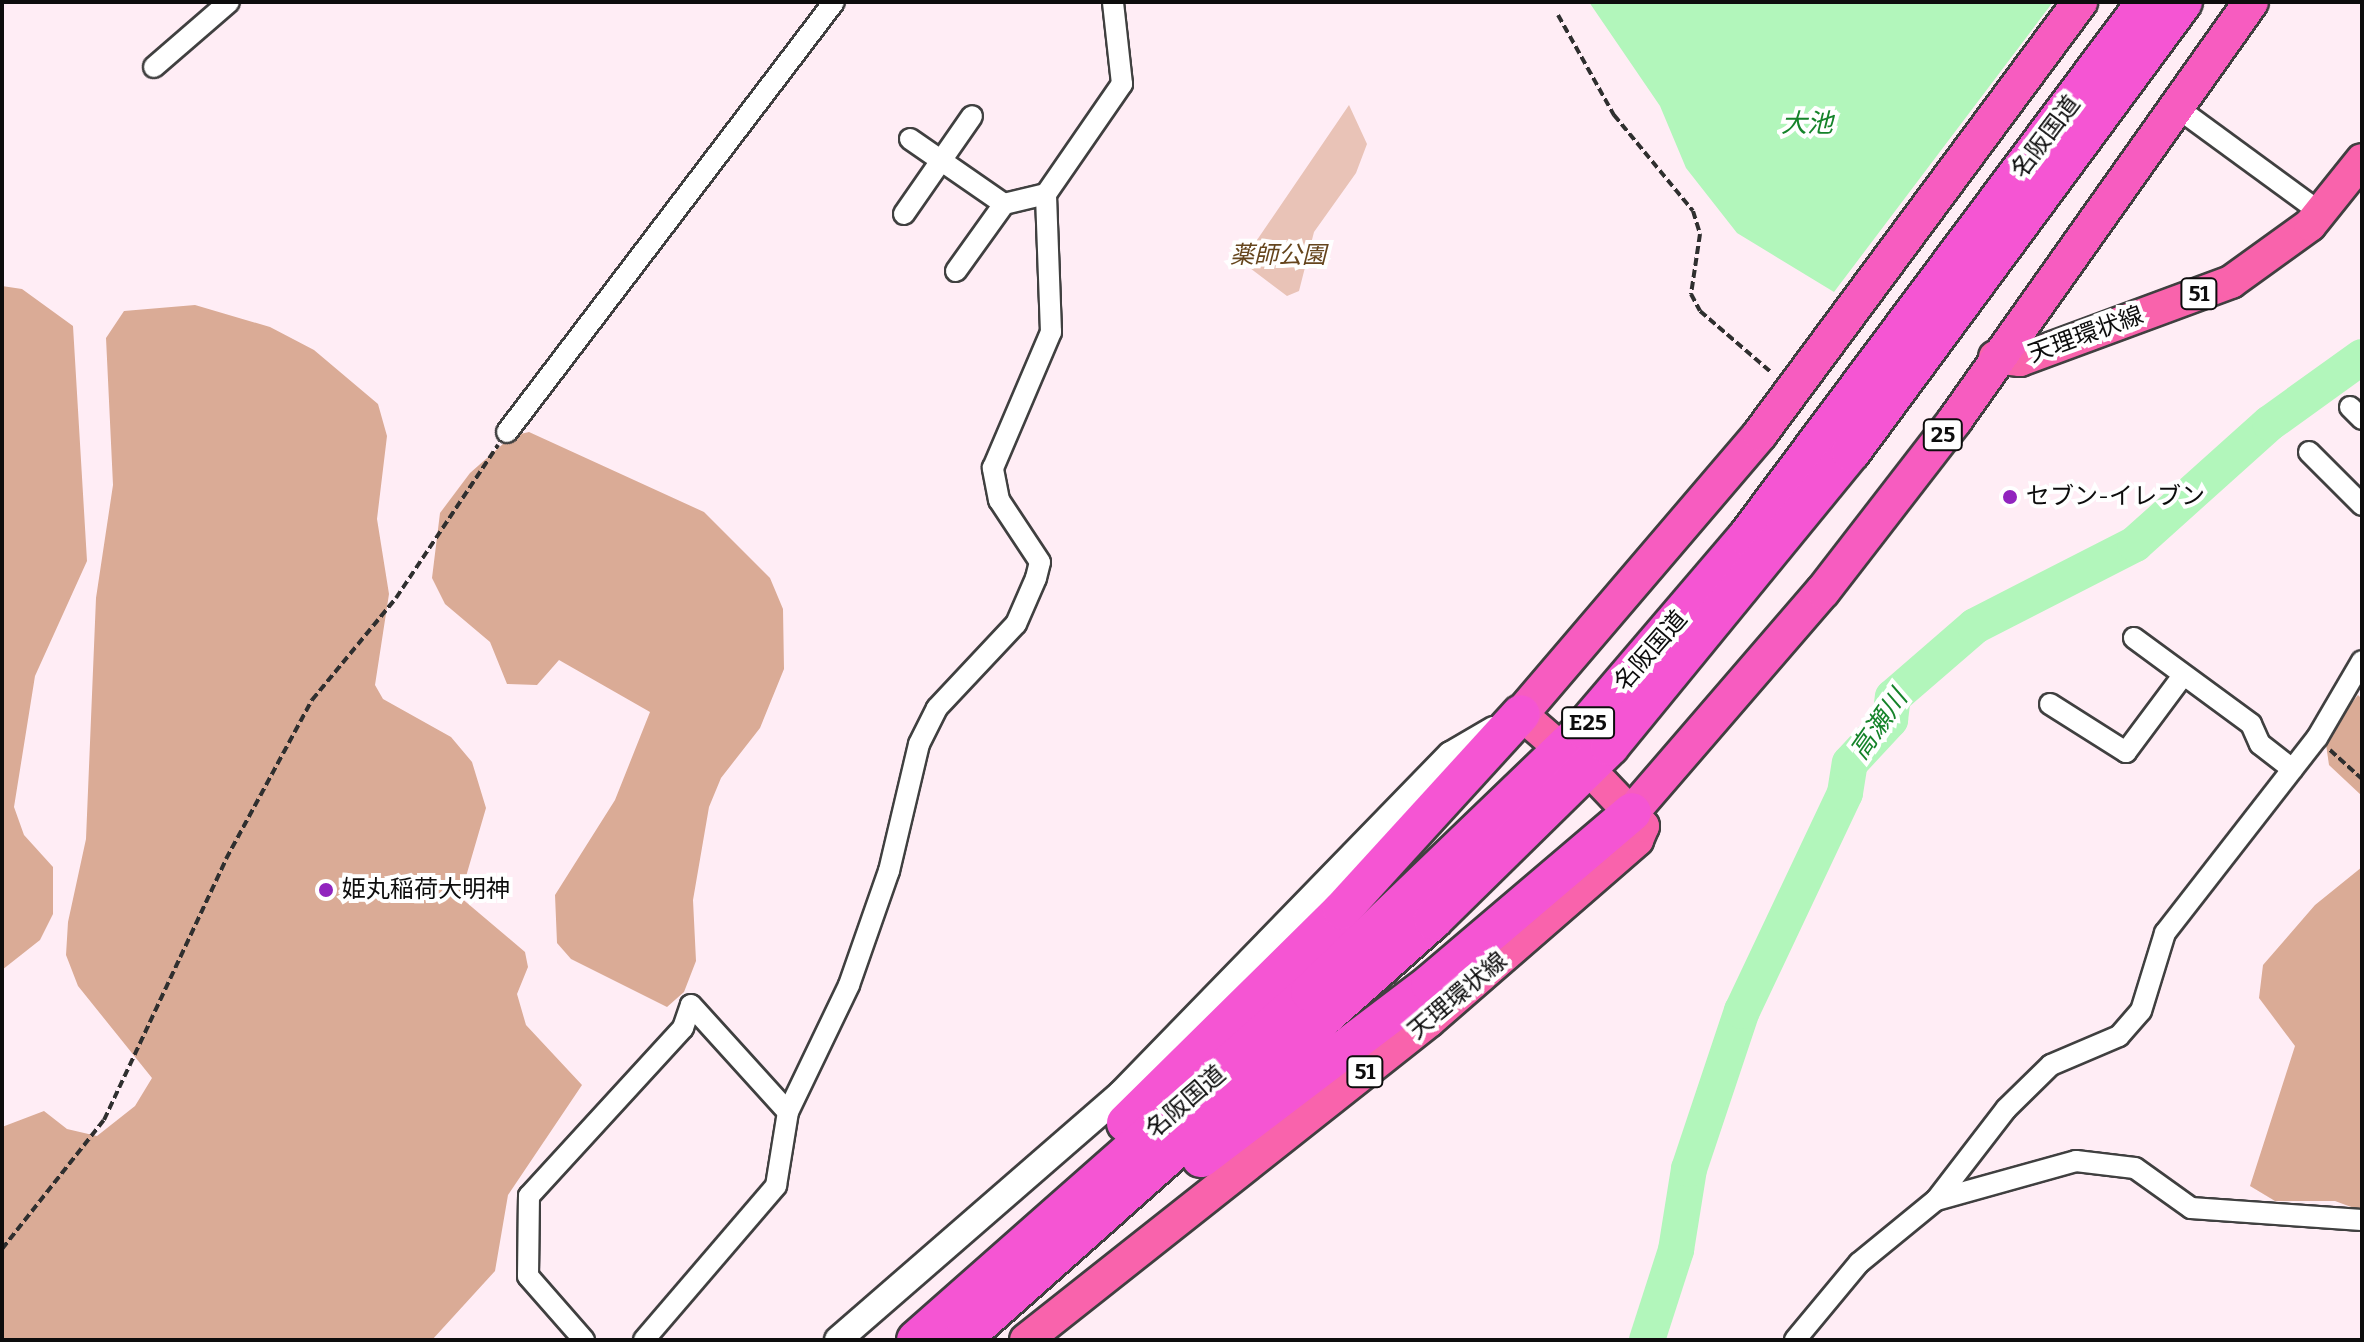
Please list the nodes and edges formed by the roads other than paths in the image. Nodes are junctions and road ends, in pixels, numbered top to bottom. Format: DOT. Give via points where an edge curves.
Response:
graph roads {
  1 [pos="229,2"];
  2 [pos="834,2"];
  3 [pos="1113,2"];
  4 [pos="2080,2"];
  5 [pos="2146,2"];
  6 [pos="2183,2"];
  7 [pos="2251,2"];
  8 [pos="2259,2"];
  9 [pos="2226,35"];
  10 [pos="154,67"];
  11 [pos="2175,106"];
  12 [pos="972,116"];
  13 [pos="910,139"];
  14 [pos="941,160"];
  15 [pos="2362,160"];
  16 [pos="1046,194"];
  17 [pos="1004,204"];
  18 [pos="2320,212"];
  19 [pos="904,214"];
  20 [pos="956,271"];
  21 [pos="1995,357"];
  22 [pos="507,432"];
  23 [pos="2309,452"];
  24 [pos="2362,505"];
  25 [pos="2134,638"];
  26 [pos="2362,661"];
  27 [pos="2182,677"];
  28 [pos="2050,704"];
  29 [pos="1535,726"];
  30 [pos="2292,769"];
  31 [pos="1602,783"];
  32 [pos="1632,812"];
  33 [pos="788,1112"];
  34 [pos="1936,1200"];
  35 [pos="2362,1220"];
  36 [pos="1046,1333"];
  37 [pos="584,1340"];
  38 [pos="644,1340"];
  39 [pos="838,1340"];
  40 [pos="909,1340"];
  41 [pos="916,1340"];
  42 [pos="961,1340"];
  43 [pos="978,1340"];
  44 [pos="1795,1340"];
  1 -- 10 [label="street"];
  2 -- 22 [label="street"];
  3 -- 16 [label="street" via="1122,84"];
  4 -- 29 [label="highway"];
  5 -- 41 [label="highway, 名阪国道 / E25" via="1747,537 1583,729 1310,992"];
  6 -- 42 [label="highway, 名阪国道 / E25" via="1842,464 1610,746 1400,951"];
  7 -- 9 [label="highway, 25"];
  8 -- 9 [label="highway, 25"];
  9 -- 11 [label="highway, 25"];
  11 -- 18 [label="street"];
  11 -- 21 [label="highway, 25"];
  12 -- 14 [label="street"];
  13 -- 14 [label="street"];
  14 -- 17 [label="street"];
  14 -- 19 [label="street"];
  15 -- 18 [label="main road, 天理環状線 / 51"];
  16 -- 17 [label="street"];
  16 -- 33 [label="street" via="1043,259 1051,332 993,468 999,500 1040,562 1036,578 1016,624 937,708 919,744 864,942"];
  17 -- 20 [label="street"];
  18 -- 21 [label="main road, 天理環状線 / 51" via="2231,282 2020,360"];
  21 -- 32 [label="highway, 25" via="1823,591"];
  23 -- 24 [label="street"];
  25 -- 27 [label="street"];
  26 -- 30 [label="street" via="2317,738"];
  27 -- 28 [label="street" via="2126,752"];
  27 -- 30 [label="street" via="2251,724 2260,744"];
  29 -- 39 [label="street" via="1451,755 1121,1094"];
  29 -- 40 [label="highway"];
  30 -- 34 [label="street" via="2165,933 2141,1011 2119,1036 2051,1065 2006,1109"];
  31 -- 32 [label="main road"];
  32 -- 36 [label="main road, 天理環状線 / 51" via="1643,826 1637,840 1429,1021"];
  32 -- 43 [label="highway" via="1430,984 1113,1224"];
  33 -- 37 [label="street" via="691,1005 683,1028 529,1196 528,1276"];
  33 -- 38 [label="street" via="776,1186"];
  34 -- 35 [label="street" via="2076,1161 2135,1168 2191,1208"];
  34 -- 44 [label="street" via="1859,1263"];
}
